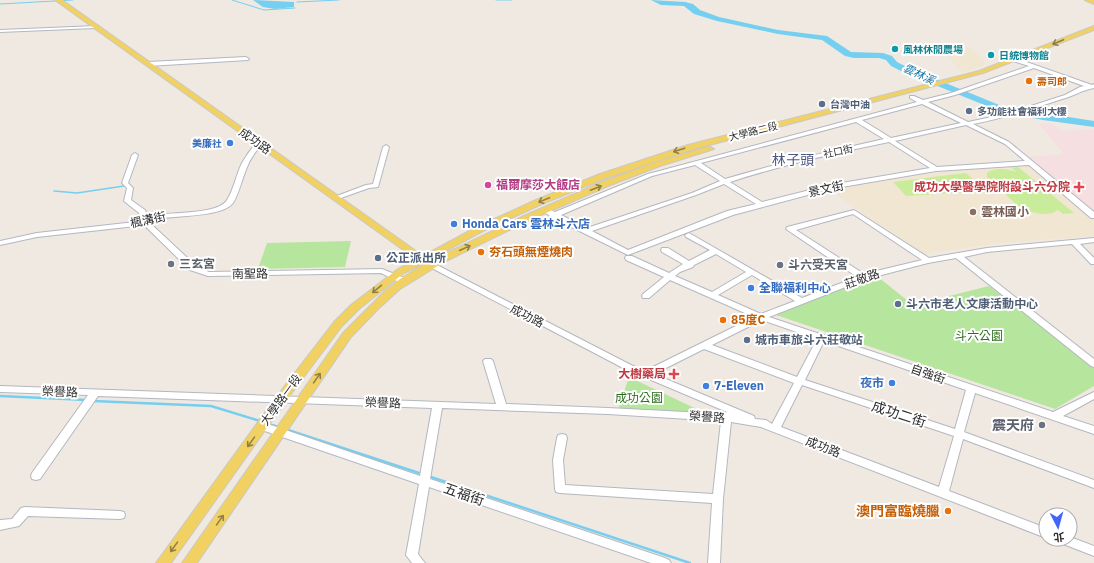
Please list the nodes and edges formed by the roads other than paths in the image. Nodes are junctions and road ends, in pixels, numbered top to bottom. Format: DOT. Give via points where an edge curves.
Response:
graph roads {
  1 [pos="1088,0"];
  2 [pos="59,1"];
  3 [pos="1094,2"];
  4 [pos="95,27"];
  5 [pos="1094,28"];
  6 [pos="0,31"];
  7 [pos="1094,34"];
  8 [pos="246,59"];
  9 [pos="1015,60"];
  10 [pos="148,64"];
  11 [pos="1024,64"];
  12 [pos="1035,66"];
  13 [pos="1093,86"];
  14 [pos="938,87"];
  15 [pos="912,97"];
  16 [pos="924,102"];
  17 [pos="861,106"];
  18 [pos="856,120"];
  19 [pos="968,124"];
  20 [pos="890,140"];
  21 [pos="258,144"];
  22 [pos="386,148"];
  23 [pos="135,155"];
  24 [pos="655,158"];
  25 [pos="695,162"];
  26 [pos="664,163"];
  27 [pos="1032,163"];
  28 [pos="936,169"];
  29 [pos="725,180"];
  30 [pos="336,198"];
  31 [pos="760,204"];
  32 [pos="546,210"];
  33 [pos="554,215"];
  34 [pos="1094,216"];
  35 [pos="145,219"];
  36 [pos="586,232"];
  37 [pos="690,235"];
  38 [pos="1094,240"];
  39 [pos="1074,242"];
  40 [pos="0,243"];
  41 [pos="665,250"];
  42 [pos="715,251"];
  43 [pos="628,255"];
  44 [pos="957,255"];
  45 [pos="928,261"];
  46 [pos="1094,262"];
  47 [pos="426,263"];
  48 [pos="690,265"];
  49 [pos="752,272"];
  50 [pos="669,276"];
  51 [pos="863,277"];
  52 [pos="399,278"];
  53 [pos="712,295"];
  54 [pos="646,296"];
  55 [pos="802,301"];
  56 [pos="762,317"];
  57 [pos="822,337"];
  58 [pos="703,345"];
  59 [pos="488,361"];
  60 [pos="1094,364"];
  61 [pos="646,374"];
  62 [pos="799,381"];
  63 [pos="0,389"];
  64 [pos="971,389"];
  65 [pos="95,393"];
  66 [pos="1094,395"];
  67 [pos="281,399"];
  68 [pos="302,400"];
  69 [pos="438,404"];
  70 [pos="502,407"];
  71 [pos="728,415"];
  72 [pos="1054,416"];
  73 [pos="262,426"];
  74 [pos="770,426"];
  75 [pos="1094,430"];
  76 [pos="280,433"];
  77 [pos="959,434"];
  78 [pos="562,438"];
  79 [pos="36,476"];
  80 [pos="424,480"];
  81 [pos="1094,484"];
  82 [pos="943,494"];
  83 [pos="718,499"];
  84 [pos="120,515"];
  85 [pos="0,525"];
  86 [pos="1038,530"];
  87 [pos="1078,545"];
  88 [pos="1094,551"];
  89 [pos="163,563"];
  90 [pos="189,563"];
  91 [pos="419,563"];
  92 [pos="665,563"];
  93 [pos="714,563"];
  1 -- 3 [label="main road"];
  2 -- 4 [label="main road, 成功路"];
  4 -- 6 [label="street"];
  4 -- 10 [label="main road, 成功路"];
  5 -- 9 [label="main road, 大學路二段, one-way"];
  7 -- 11 [label="main road, 大學路二段"];
  8 -- 10 [label="street"];
  9 -- 11 [label="street"];
  9 -- 14 [label="main road, 大學路二段"];
  10 -- 21 [label="main road, 成功路"];
  11 -- 12 [label="street"];
  11 -- 14 [label="main road, 大學路二段" via="956,85"];
  12 -- 13 [label="street"];
  12 -- 16 [label="street, 大學路二段" via="968,90"];
  13 -- 19 [label="street, 社口街" via="1007,115"];
  14 -- 15 [label="main road, 大學路二段"];
  14 -- 17 [label="main road, 大學路二段"];
  15 -- 16 [label="street"];
  15 -- 17 [label="main road, 大學路二段"];
  16 -- 18 [label="street, 大學路二段"];
  16 -- 19 [label="street"];
  17 -- 24 [label="main road, 大學路二段, one-way" via="690,147"];
  17 -- 26 [label="main road, 大學路二段"];
  18 -- 20 [label="street"];
  18 -- 25 [label="street, 大學路二段"];
  19 -- 20 [label="street, 社口街"];
  19 -- 27 [label="street" via="1006,143"];
  20 -- 28 [label="street"];
  20 -- 29 [label="street, 社口街" via="818,155"];
  21 -- 30 [label="main road, 成功路"];
  21 -- 35 [label="street, 楓溝街" via="245,163 230,202 223,208"];
  22 -- 30 [label="street" via="376,186 368,186"];
  23 -- 35 [label="street, 南聖路" via="125,183 130,188 127,201 142,212"];
  24 -- 26 [label="main road"];
  24 -- 47 [label="main road, 大學路二段, one-way" via="603,176 480,229"];
  25 -- 29 [label="street"];
  25 -- 33 [label="street, 大學路二段" via="650,175"];
  32 -- 26 [label="main road, 大學路二段, one-way" via="578,194"];
  27 -- 28 [label="street, 景文街"];
  27 -- 34 [label="street"];
  28 -- 31 [label="street, 景文街" via="830,187"];
  29 -- 31 [label="street"];
  29 -- 36 [label="street, 社口街" via="694,194"];
  30 -- 47 [label="main road, 成功路"];
  31 -- 43 [label="street, 景文街" via="730,213"];
  32 -- 33 [label="street, 自強街"];
  47 -- 32 [label="main road, 大學路二段, one-way"];
  33 -- 36 [label="street, 自強街"];
  35 -- 40 [label="street, 楓溝街" via="136,224 43,234"];
  35 -- 52 [label="street, 南聖路" via="147,224 193,268 208,274 382,271"];
  36 -- 43 [label="street, 自強街"];
  37 -- 42 [label="street"];
  38 -- 39 [label="street, 莊敬路"];
  39 -- 44 [label="street, 莊敬路"];
  39 -- 46 [label="street"];
  41 -- 48 [label="street"];
  42 -- 48 [label="street"];
  42 -- 49 [label="street"];
  43 -- 50 [label="street, 自強街"];
  44 -- 45 [label="street, 莊敬路"];
  44 -- 60 [label="street"];
  45 -- 51 [label="street, 莊敬路"];
  45 -- 51 [label="street" via="854,212 790,229"];
  47 -- 52 [label="main road, 大學路一段"];
  47 -- 61 [label="street, 成功路"];
  48 -- 50 [label="street"];
  49 -- 53 [label="street"];
  49 -- 55 [label="street"];
  50 -- 53 [label="street, 自強街"];
  50 -- 54 [label="street"];
  51 -- 55 [label="street, 莊敬路"];
  52 -- 67 [label="main road, 大學路一段, one-way" via="355,307 338,324"];
  68 -- 52 [label="main road, 大學路一段, one-way" via="347,335"];
  53 -- 56 [label="street, 自強街"];
  55 -- 56 [label="street, 莊敬路"];
  56 -- 57 [label="street, 自強街"];
  56 -- 58 [label="street, 莊敬路"];
  57 -- 62 [label="street"];
  57 -- 64 [label="street, 自強街"];
  58 -- 61 [label="street, 莊敬路"];
  58 -- 62 [label="street, 成功二街"];
  59 -- 70 [label="street"];
  61 -- 71 [label="street, 成功路"];
  62 -- 74 [label="street"];
  62 -- 77 [label="street, 成功二街"];
  63 -- 65 [label="street, 榮譽路"];
  64 -- 72 [label="street, 自強街"];
  64 -- 77 [label="street"];
  65 -- 67 [label="street, 榮譽路"];
  65 -- 79 [label="street"];
  66 -- 72 [label="street"];
  67 -- 68 [label="street, 榮譽路"];
  67 -- 73 [label="main road, 大學路一段"];
  68 -- 69 [label="street, 榮譽路"];
  68 -- 76 [label="main road, 大學路一段"];
  69 -- 70 [label="street, 榮譽路"];
  69 -- 80 [label="street"];
  70 -- 71 [label="street, 榮譽路"];
  71 -- 74 [label="street, 成功路"];
  71 -- 83 [label="street"];
  72 -- 75 [label="street, 自強街"];
  73 -- 76 [label="street, 五福街"];
  73 -- 89 [label="main road, 大學路一段, one-way"];
  74 -- 82 [label="street, 成功路"];
  76 -- 80 [label="street, 五福街"];
  90 -- 76 [label="main road, 大學路一段, one-way"];
  77 -- 81 [label="street, 成功二街"];
  77 -- 82 [label="street"];
  78 -- 83 [label="street" via="558,460 560,489"];
  80 -- 91 [label="street" via="412,555"];
  80 -- 92 [label="street, 五福街"];
  82 -- 86 [label="street, 成功路"];
  83 -- 93 [label="street"];
  84 -- 85 [label="street" via="26,511 15,523"];
  87 -- 88 [label="street"];
}
